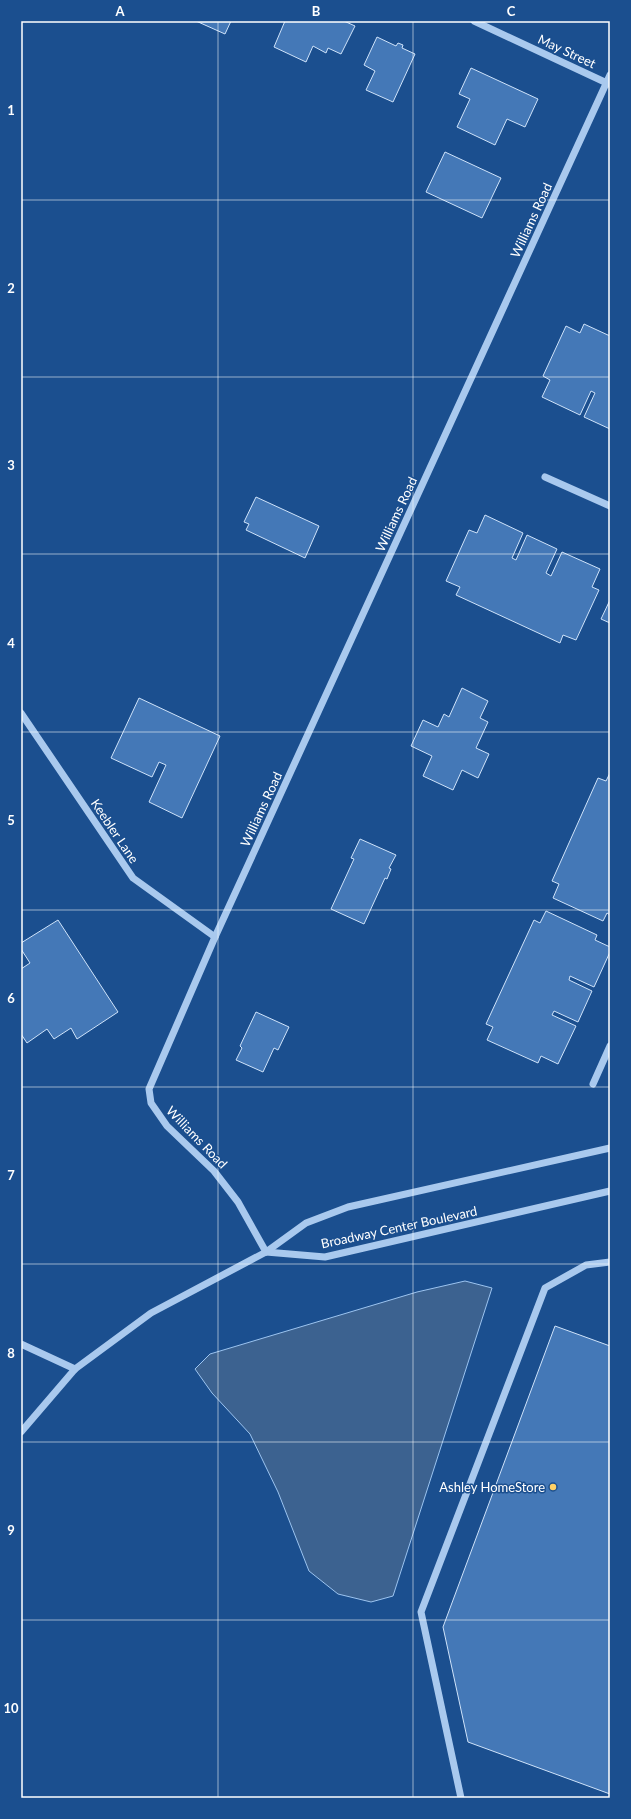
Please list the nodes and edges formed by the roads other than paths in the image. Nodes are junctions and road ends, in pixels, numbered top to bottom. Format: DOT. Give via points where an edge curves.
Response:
graph roads {
  1 [pos="474,21"];
  2 [pos="610,75"];
  3 [pos="608,84"];
  4 [pos="545,477"];
  5 [pos="610,506"];
  6 [pos="21,713"];
  7 [pos="215,937"];
  8 [pos="610,1046"];
  9 [pos="593,1084"];
  10 [pos="610,1148"];
  11 [pos="610,1191"];
  12 [pos="266,1252"];
  13 [pos="610,1262"];
  14 [pos="21,1344"];
  15 [pos="75,1369"];
  16 [pos="21,1432"];
  17 [pos="461,1798"];
  1 -- 3 [label="street, May Street"];
  2 -- 3 [label="street, Williams Road"];
  3 -- 7 [label="street, Williams Road"];
  4 -- 5 [label="street"];
  6 -- 7 [label="street, Keebler Lane" via="133,878"];
  7 -- 12 [label="street, Williams Road" via="149,1089 151,1104 167,1126 214,1170 238,1202"];
  8 -- 9 [label="street"];
  10 -- 12 [label="street, Broadway Center Boulevard" via="348,1207 306,1223"];
  11 -- 12 [label="street, Broadway Center Boulevard" via="325,1257"];
  12 -- 15 [label="street" via="151,1313"];
  13 -- 17 [label="street" via="586,1265 545,1288 421,1612"];
  14 -- 15 [label="street"];
  15 -- 16 [label="street"];
}
